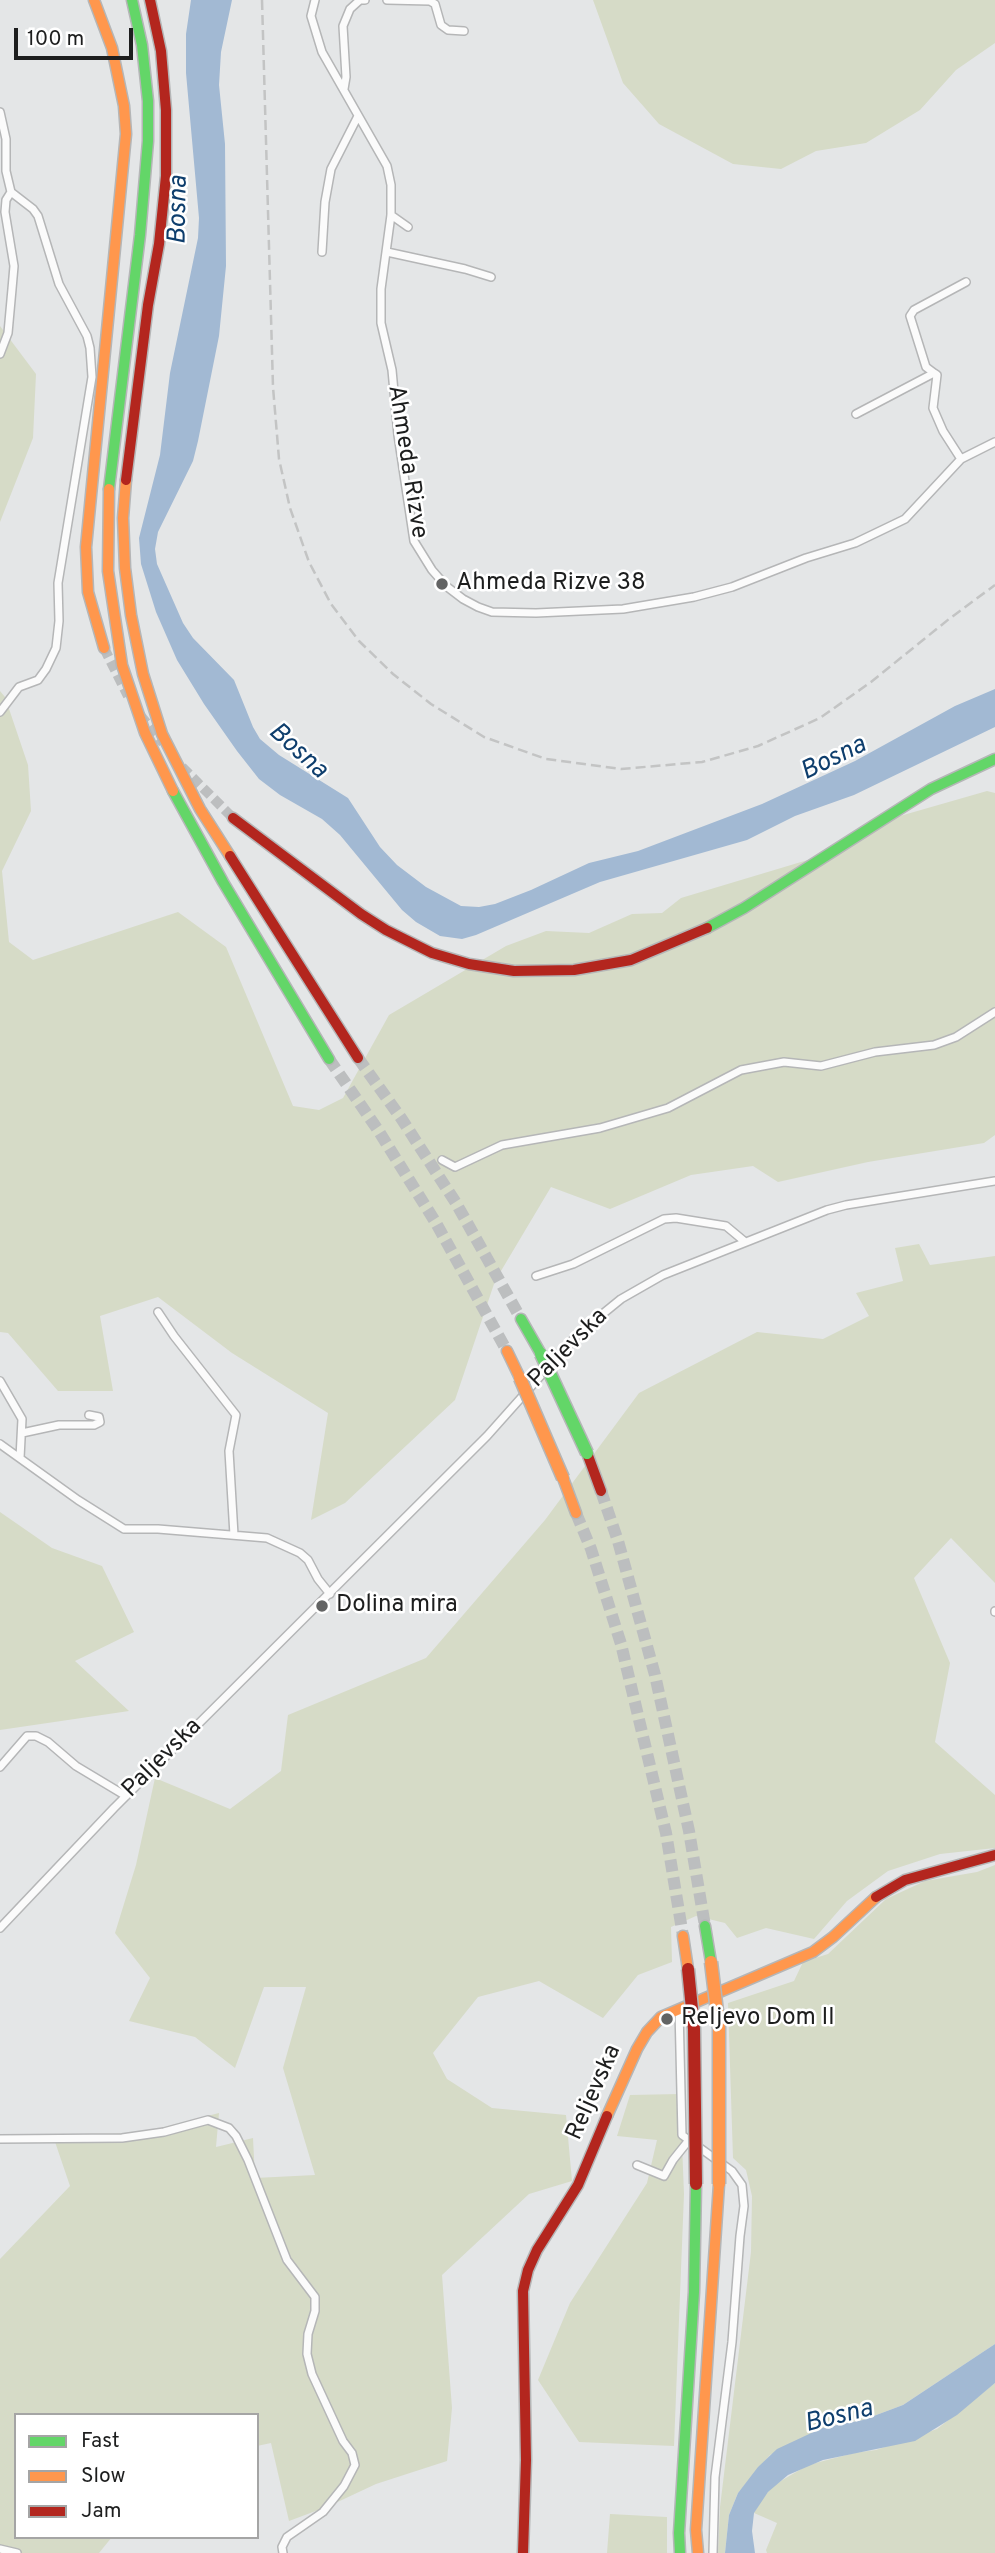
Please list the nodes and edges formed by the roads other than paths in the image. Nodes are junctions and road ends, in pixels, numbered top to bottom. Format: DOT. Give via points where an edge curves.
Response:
graph roads {
  1 [pos="94,0"];
  2 [pos="132,0"];
  3 [pos="150,0"];
  4 [pos="315,0"];
  5 [pos="365,0"];
  6 [pos="387,0"];
  7 [pos="464,31"];
  8 [pos="344,89"];
  9 [pos="0,111"];
  10 [pos="358,116"];
  11 [pos="11,192"];
  12 [pos="391,215"];
  13 [pos="408,227"];
  14 [pos="322,252"];
  15 [pos="387,252"];
  16 [pos="491,277"];
  17 [pos="966,282"];
  18 [pos="0,355"];
  19 [pos="933,373"];
  20 [pos="856,414"];
  21 [pos="90,421"];
  22 [pos="995,442"];
  23 [pos="961,459"];
  24 [pos="104,648"];
  25 [pos="0,712"];
  26 [pos="995,759"];
  27 [pos="233,818"];
  28 [pos="995,1012"];
  29 [pos="358,1058"];
  30 [pos="329,1059"];
  31 [pos="442,1160"];
  32 [pos="995,1181"];
  33 [pos="744,1241"];
  34 [pos="537,1276"];
  35 [pos="158,1312"];
  36 [pos="522,1319"];
  37 [pos="507,1351"];
  38 [pos="0,1381"];
  39 [pos="89,1415"];
  40 [pos="22,1433"];
  41 [pos="0,1444"];
  42 [pos="20,1458"];
  43 [pos="601,1491"];
  44 [pos="576,1513"];
  45 [pos="234,1535"];
  46 [pos="330,1594"];
  47 [pos="0,1767"];
  48 [pos="126,1796"];
  49 [pos="995,1856"];
  50 [pos="705,1926"];
  51 [pos="0,1928"];
  52 [pos="683,1936"];
  53 [pos="679,2009"];
  54 [pos="0,2139"];
  55 [pos="689,2140"];
  56 [pos="637,2165"];
  57 [pos="0,2550"];
  58 [pos="16,2553"];
  59 [pos="283,2553"];
  60 [pos="523,2553"];
  61 [pos="680,2553"];
  62 [pos="698,2553"];
  63 [pos="713,2553"];
  1 -- 21 [label="main road" via="112,48 126,134 121,204"];
  2 -- 30 [label="main road" via="142,45 148,141 109,481 108,571 122,665 145,733 172,789"];
  3 -- 29 [label="main road" via="166,110 166,176 123,518 131,615 162,734 194,796"];
  4 -- 8 [label="street, Ahmeda Rizve" via="311,16 315,34"];
  5 -- 8 [label="street" via="350,9 343,26"];
  6 -- 7 [label="street" via="430,1 441,25"];
  8 -- 10 [label="street, Ahmeda Rizve"];
  9 -- 11 [label="street"];
  10 -- 12 [label="street, Ahmeda Rizve" via="387,166"];
  10 -- 14 [label="street" via="331,169"];
  11 -- 18 [label="street" via="5,212 14,266 11,314"];
  11 -- 21 [label="street" via="38,216 60,284 87,336 92,377"];
  12 -- 13 [label="street"];
  12 -- 15 [label="street, Ahmeda Rizve"];
  15 -- 16 [label="street"];
  15 -- 23 [label="street, Ahmeda Rizve" via="381,323 392,370 415,541 446,586 478,607 510,614 624,609 732,587 855,543 905,519"];
  17 -- 19 [label="street" via="910,316 926,367"];
  19 -- 20 [label="street"];
  19 -- 23 [label="street" via="937,375 933,408"];
  21 -- 24 [label="main road" via="86,560 88,592"];
  21 -- 25 [label="street" via="58,583 56,648 37,680 15,691"];
  22 -- 23 [label="street, Ahmeda Rizve"];
  26 -- 27 [label="main road" via="932,789 755,901 689,937 631,960 574,970 514,971 432,953 361,914"];
  28 -- 31 [label="street" via="934,1045 875,1052 821,1066 783,1062 741,1070 668,1108 600,1128 502,1145 455,1167"];
  32 -- 33 [label="street, Paljevska" via="846,1205"];
  33 -- 34 [label="street" via="726,1226 664,1219 573,1264"];
  33 -- 46 [label="street, Paljevska" via="663,1275 578,1334 487,1436"];
  35 -- 45 [label="street" via="236,1415 229,1451"];
  36 -- 43 [label="main road, bridge"];
  37 -- 44 [label="main road, bridge"];
  38 -- 40 [label="street" via="20,1413"];
  39 -- 40 [label="street" via="99,1417 100,1422"];
  40 -- 42 [label="street"];
  41 -- 42 [label="street"];
  42 -- 45 [label="street" via="124,1529"];
  45 -- 46 [label="street" via="267,1538 300,1553"];
  46 -- 48 [label="street, Paljevska"];
  47 -- 48 [label="street" via="27,1737 36,1736"];
  48 -- 51 [label="street, Paljevska"];
  49 -- 53 [label="main road, Reljevska" via="905,1880 879,1894 813,1952"];
  50 -- 62 [label="main road, bridge" via="719,2028 719,2184"];
  52 -- 61 [label="main road, bridge" via="694,2029 696,2184"];
  53 -- 55 [label="street" via="680,2129"];
  53 -- 60 [label="main road, Reljevska" via="653,2024 637,2049 578,2185 528,2270 523,2291"];
  54 -- 59 [label="street" via="122,2138 208,2120 236,2136 286,2260 316,2297 307,2354 355,2465 323,2512 287,2537"];
  55 -- 56 [label="street" via="664,2176"];
  55 -- 63 [label="street" via="732,2171 742,2185 744,2206 715,2477"];
  57 -- 58 [label="street"];
}
